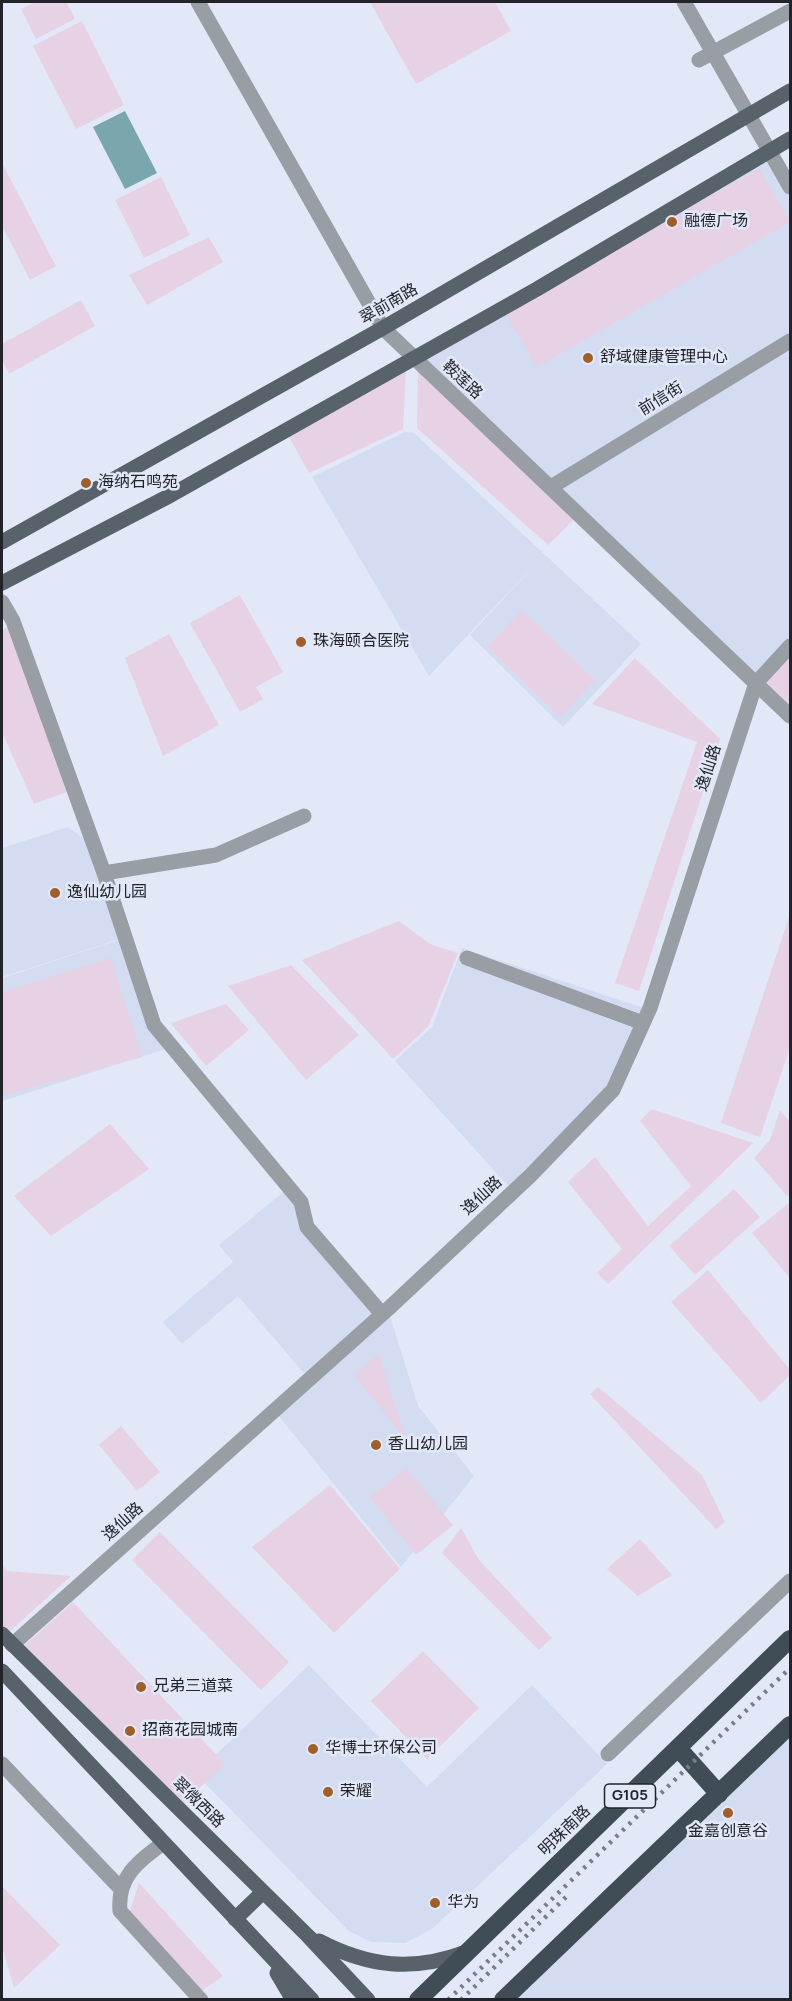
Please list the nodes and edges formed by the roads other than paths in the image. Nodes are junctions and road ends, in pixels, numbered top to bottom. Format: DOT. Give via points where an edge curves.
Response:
graph roads {
  1 [pos="198,2"];
  2 [pos="684,2"];
  3 [pos="790,11"];
  4 [pos="713,52"];
  5 [pos="699,60"];
  6 [pos="790,91"];
  7 [pos="749,115"];
  8 [pos="790,138"];
  9 [pos="770,151"];
  10 [pos="790,187"];
  11 [pos="384,328"];
  12 [pos="790,340"];
  13 [pos="412,357"];
  14 [pos="551,487"];
  15 [pos="2,542"];
  16 [pos="2,583"];
  17 [pos="2,602"];
  18 [pos="790,646"];
  19 [pos="756,683"];
  20 [pos="790,716"];
  21 [pos="304,816"];
  22 [pos="104,873"];
  23 [pos="467,958"];
  24 [pos="643,1023"];
  25 [pos="382,1314"];
  26 [pos="790,1581"];
  27 [pos="790,1639"];
  28 [pos="7,1640"];
  29 [pos="2,1671"];
  30 [pos="790,1725"];
  31 [pos="679,1749"];
  32 [pos="608,1754"];
  33 [pos="2,1764"];
  34 [pos="719,1794"];
  35 [pos="162,1844"];
  36 [pos="121,1889"];
  37 [pos="263,1892"];
  38 [pos="235,1919"];
  39 [pos="308,1936"];
  40 [pos="468,1951"];
  41 [pos="267,1954"];
  42 [pos="503,1999"];
  43 [pos="201,2000"];
  44 [pos="293,2000"];
  45 [pos="312,2000"];
  46 [pos="368,2000"];
  47 [pos="417,2000"];
  1 -- 11 [label="street, 鞍莲路"];
  2 -- 4 [label="street"];
  3 -- 4 [label="street"];
  4 -- 5 [label="street"];
  4 -- 7 [label="street"];
  6 -- 7 [label="main road, 翠前南路"];
  7 -- 9 [label="street"];
  7 -- 11 [label="main road, 翠前南路"];
  8 -- 9 [label="main road"];
  9 -- 10 [label="street"];
  9 -- 13 [label="main road" via="537,289"];
  11 -- 13 [label="street, 鞍莲路"];
  11 -- 15 [label="main road, 翠前南路"];
  12 -- 14 [label="street, 前信街"];
  13 -- 14 [label="street, 鞍莲路"];
  13 -- 16 [label="main road" via="171,495"];
  14 -- 19 [label="street, 鞍莲路"];
  17 -- 22 [label="street" via="13,621"];
  18 -- 19 [label="street, 逸仙路"];
  19 -- 20 [label="street, 鞍莲路"];
  19 -- 24 [label="street, 逸仙路"];
  21 -- 22 [label="street" via="216,855"];
  22 -- 25 [label="street" via="154,1025 301,1202 307,1227"];
  23 -- 24 [label="street"];
  24 -- 25 [label="street, 逸仙路" via="612,1090 530,1176"];
  25 -- 28 [label="street, 逸仙路"];
  26 -- 32 [label="street"];
  27 -- 31 [label="highway, 明珠南路 / G105"];
  28 -- 37 [label="main road, 翠微西路"];
  29 -- 35 [label="main road"];
  30 -- 34 [label="highway"];
  31 -- 34 [label="highway"];
  31 -- 40 [label="highway, 明珠南路 / G105"];
  33 -- 36 [label="street"];
  34 -- 42 [label="highway"];
  35 -- 36 [label="street" via="126,1875"];
  35 -- 38 [label="main road"];
  36 -- 43 [label="street" via="120,1911"];
  37 -- 38 [label="main road"];
  37 -- 39 [label="main road, 翠微西路"];
  38 -- 41 [label="main road"];
  39 -- 40 [label="main road" via="343,1954 375,1963 414,1965"];
  39 -- 46 [label="main road, 翠微西路"];
  40 -- 47 [label="highway, 明珠南路 / G105"];
  41 -- 44 [label="main road"];
  41 -- 45 [label="main road"];
}
